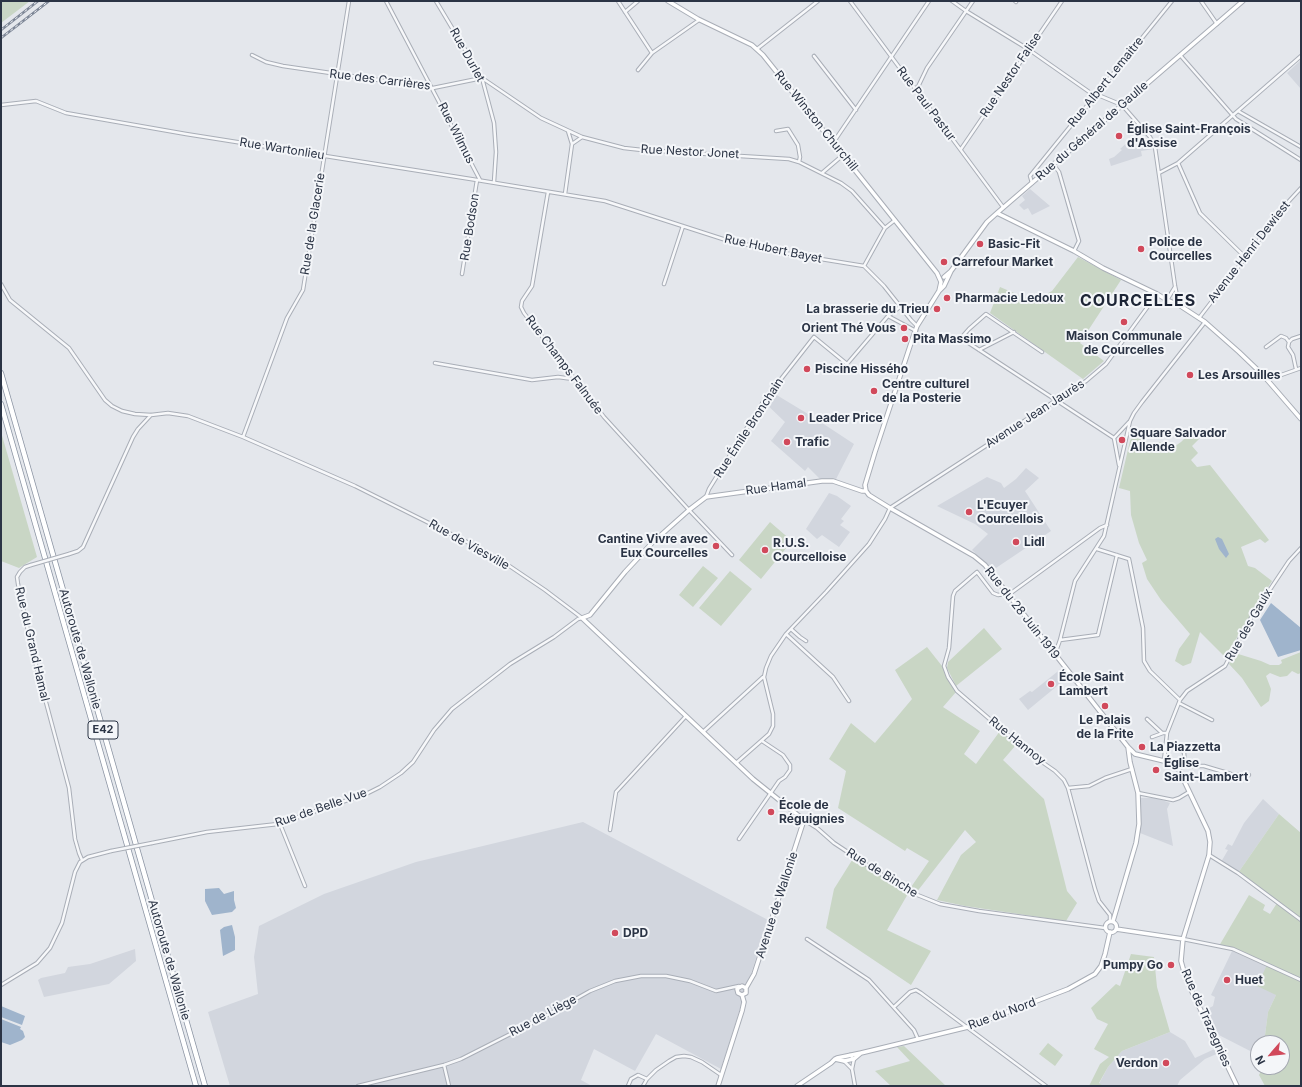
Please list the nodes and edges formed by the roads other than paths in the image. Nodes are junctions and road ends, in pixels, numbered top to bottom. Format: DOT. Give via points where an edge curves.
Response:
graph roads {
  1 [pos="349,1"];
  2 [pos="386,1"];
  3 [pos="436,1"];
  4 [pos="618,1"];
  5 [pos="638,1"];
  6 [pos="668,1"];
  7 [pos="818,1"];
  8 [pos="850,1"];
  9 [pos="929,1"];
  10 [pos="952,1"];
  11 [pos="973,1"];
  12 [pos="1062,1"];
  13 [pos="1172,1"];
  14 [pos="1200,1"];
  15 [pos="1243,1"];
  16 [pos="625,12"];
  17 [pos="966,12"];
  18 [pos="699,20"];
  19 [pos="1217,24"];
  20 [pos="1028,49"];
  21 [pos="757,50"];
  22 [pos="652,53"];
  23 [pos="252,55"];
  24 [pos="1180,55"];
  25 [pos="814,56"];
  26 [pos="1301,56"];
  27 [pos="891,57"];
  28 [pos="638,70"];
  29 [pos="337,75"];
  30 [pos="482,78"];
  31 [pos="433,88"];
  32 [pos="916,91"];
  33 [pos="1094,96"];
  34 [pos="1,105"];
  35 [pos="1122,105"];
  36 [pos="856,110"];
  37 [pos="1238,111"];
  38 [pos="1232,115"];
  39 [pos="568,131"];
  40 [pos="776,131"];
  41 [pos="582,137"];
  42 [pos="833,143"];
  43 [pos="572,144"];
  44 [pos="1301,147"];
  45 [pos="960,149"];
  46 [pos="324,155"];
  47 [pos="843,155"];
  48 [pos="1301,160"];
  49 [pos="799,162"];
  50 [pos="1178,162"];
  51 [pos="1053,164"];
  52 [pos="822,173"];
  53 [pos="1158,173"];
  54 [pos="479,180"];
  55 [pos="494,182"];
  56 [pos="1032,182"];
  57 [pos="1301,188"];
  58 [pos="548,192"];
  59 [pos="565,194"];
  60 [pos="1003,207"];
  61 [pos="997,213"];
  62 [pos="895,220"];
  63 [pos="683,226"];
  64 [pos="884,228"];
  65 [pos="1074,251"];
  66 [pos="1245,257"];
  67 [pos="864,266"];
  68 [pos="462,274"];
  69 [pos="943,279"];
  70 [pos="1,284"];
  71 [pos="664,284"];
  72 [pos="1175,286"];
  73 [pos="1157,294"];
  74 [pos="1167,300"];
  75 [pos="1179,306"];
  76 [pos="900,307"];
  77 [pos="888,316"];
  78 [pos="1198,318"];
  79 [pos="1205,322"];
  80 [pos="918,326"];
  81 [pos="916,331"];
  82 [pos="1014,332"];
  83 [pos="1301,336"];
  84 [pos="1289,342"];
  85 [pos="1266,347"];
  86 [pos="979,350"];
  87 [pos="1042,352"];
  88 [pos="435,363"];
  89 [pos="1301,368"];
  90 [pos="1296,370"];
  91 [pos="1,373"];
  92 [pos="574,379"];
  93 [pos="1267,380"];
  94 [pos="1055,400"];
  95 [pos="1,404"];
  96 [pos="151,415"];
  97 [pos="1301,419"];
  98 [pos="1130,421"];
  99 [pos="243,437"];
  100 [pos="1114,438"];
  101 [pos="1120,467"];
  102 [pos="866,491"];
  103 [pos="706,497"];
  104 [pos="890,508"];
  105 [pos="689,510"];
  106 [pos="1107,525"];
  107 [pos="1301,548"];
  108 [pos="1097,549"];
  109 [pos="732,555"];
  110 [pos="1117,555"];
  111 [pos="1008,594"];
  112 [pos="582,618"];
  113 [pos="791,629"];
  114 [pos="786,634"];
  115 [pos="1060,640"];
  116 [pos="806,641"];
  117 [pos="1055,654"];
  118 [pos="764,677"];
  119 [pos="1180,700"];
  120 [pos="849,702"];
  121 [pos="1179,703"];
  122 [pos="687,715"];
  123 [pos="1146,719"];
  124 [pos="1212,720"];
  125 [pos="704,732"];
  126 [pos="1165,733"];
  127 [pos="1152,736"];
  128 [pos="762,741"];
  129 [pos="1166,744"];
  130 [pos="1128,747"];
  131 [pos="1164,761"];
  132 [pos="736,763"];
  133 [pos="1185,766"];
  134 [pos="1178,768"];
  135 [pos="1132,769"];
  136 [pos="1249,775"];
  137 [pos="1068,788"];
  138 [pos="1190,792"];
  139 [pos="771,794"];
  140 [pos="1138,794"];
  141 [pos="804,820"];
  142 [pos="280,824"];
  143 [pos="610,830"];
  144 [pos="739,839"];
  145 [pos="1209,855"];
  146 [pos="82,860"];
  147 [pos="306,886"];
  148 [pos="1301,920"];
  149 [pos="1112,921"];
  150 [pos="1105,928"];
  151 [pos="1116,929"];
  152 [pos="1110,932"];
  153 [pos="807,939"];
  154 [pos="1183,939"];
  155 [pos="1301,980"];
  156 [pos="1,985"];
  157 [pos="739,986"];
  158 [pos="730,988"];
  159 [pos="746,988"];
  160 [pos="737,992"];
  161 [pos="742,995"];
  162 [pos="894,1007"];
  163 [pos="968,1027"];
  164 [pos="918,1040"];
  165 [pos="861,1053"];
  166 [pos="847,1055"];
  167 [pos="835,1059"];
  168 [pos="854,1059"];
  169 [pos="844,1061"];
  170 [pos="444,1065"];
  171 [pos="852,1069"];
  172 [pos="722,1076"];
  173 [pos="647,1079"];
  174 [pos="196,1086"];
  175 [pos="205,1086"];
  176 [pos="358,1086"];
  177 [pos="449,1086"];
  178 [pos="628,1086"];
  179 [pos="643,1086"];
  180 [pos="718,1086"];
  181 [pos="796,1086"];
  182 [pos="855,1086"];
  183 [pos="1046,1086"];
  184 [pos="1237,1086"];
  1 -- 29 [label="street, Rue de la Glacerie"];
  2 -- 31 [label="street, Rue Wilmus"];
  3 -- 30 [label="street, Rue Durlet"];
  4 -- 16 [label="street"];
  5 -- 16 [label="street"];
  6 -- 18 [label="main road, Rue Winston Churchill"];
  7 -- 21 [label="street"];
  8 -- 27 [label="street, Rue Paul Pastur"];
  9 -- 27 [label="street"];
  10 -- 17 [label="street"];
  11 -- 17 [label="street"];
  12 -- 20 [label="street, Rue Nestor Falise"];
  13 -- 33 [label="street, Rue Albert Lemaitre"];
  14 -- 19 [label="street"];
  15 -- 19 [label="main road, Rue du Général de Gaulle"];
  16 -- 22 [label="street"];
  17 -- 20 [label="street"];
  17 -- 32 [label="street" via="927,68"];
  18 -- 21 [label="main road, Rue Winston Churchill" via="752,45"];
  18 -- 22 [label="street"];
  19 -- 24 [label="main road, Rue du Général de Gaulle"];
  20 -- 33 [label="street"];
  20 -- 45 [label="street, Rue Nestor Falise"];
  21 -- 42 [label="main road, Rue Winston Churchill"];
  22 -- 28 [label="street"];
  23 -- 29 [label="street, Rue des Carrières" via="283,66"];
  24 -- 35 [label="main road, Rue du Général de Gaulle"];
  24 -- 38 [label="street"];
  25 -- 36 [label="street"];
  26 -- 37 [label="street"];
  27 -- 32 [label="street, Rue Paul Pastur"];
  27 -- 36 [label="street"];
  29 -- 31 [label="street, Rue des Carrières"];
  29 -- 46 [label="street, Rue de la Glacerie"];
  30 -- 31 [label="street, Rue des Carrières"];
  30 -- 39 [label="street" via="541,118"];
  30 -- 55 [label="street, Rue Durlet" via="494,123"];
  31 -- 54 [label="street, Rue Wilmus"];
  32 -- 45 [label="street, Rue Paul Pastur"];
  33 -- 35 [label="street" via="1098,95"];
  33 -- 56 [label="street, Rue Albert Lemaitre" via="1030,176"];
  34 -- 46 [label="street, Rue Wartonlieu" via="36,101 66,114"];
  35 -- 51 [label="main road, Rue du Général de Gaulle"];
  35 -- 53 [label="street" via="1150,137 1155,147"];
  36 -- 42 [label="street"];
  37 -- 38 [label="street"];
  37 -- 44 [label="street"];
  38 -- 48 [label="street"];
  38 -- 50 [label="street"];
  39 -- 41 [label="street, Rue Nestor Jonet"];
  39 -- 43 [label="street"];
  40 -- 49 [label="street" via="788,129 798,145"];
  41 -- 43 [label="street"];
  41 -- 49 [label="street, Rue Nestor Jonet" via="624,148 774,157"];
  42 -- 47 [label="main road, Rue Winston Churchill"];
  43 -- 59 [label="street"];
  45 -- 60 [label="street, Rue Paul Pastur"];
  46 -- 54 [label="street, Rue Wartonlieu"];
  46 -- 99 [label="street, Rue de la Glacerie" via="303,290 287,318"];
  47 -- 52 [label="street"];
  47 -- 62 [label="main road, Rue Winston Churchill"];
  49 -- 52 [label="street, Rue Nestor Jonet"];
  50 -- 53 [label="street"];
  50 -- 66 [label="street" via="1200,213"];
  51 -- 56 [label="main road, Rue du Général de Gaulle"];
  51 -- 65 [label="street" via="1059,172 1079,241"];
  52 -- 64 [label="street, Rue Nestor Jonet" via="852,191"];
  53 -- 72 [label="street"];
  54 -- 55 [label="street, Rue Wartonlieu"];
  54 -- 68 [label="street, Rue Bodson"];
  55 -- 58 [label="street, Rue Wartonlieu"];
  56 -- 60 [label="main road, Rue du Général de Gaulle"];
  57 -- 66 [label="street, Avenue Henri Dewiest"];
  58 -- 59 [label="street, Rue Wartonlieu"];
  58 -- 92 [label="street, Rue Champs Falnuée" via="532,286 524,295 521,307"];
  59 -- 63 [label="street, Rue Hubert Bayet" via="605,202"];
  60 -- 61 [label="main road, Rue du Général de Gaulle"];
  61 -- 65 [label="main road"];
  61 -- 69 [label="main road, Rue du Général de Gaulle" via="987,222 950,275"];
  62 -- 64 [label="street"];
  62 -- 69 [label="main road, Rue Winston Churchill" via="937,273 938,278"];
  63 -- 67 [label="street, Rue Hubert Bayet" via="726,240"];
  63 -- 71 [label="street"];
  64 -- 67 [label="street"];
  65 -- 73 [label="main road"];
  66 -- 78 [label="street, Avenue Henri Dewiest"];
  67 -- 76 [label="street"];
  69 -- 80 [label="main road, Rue du Général de Gaulle" via="944,286"];
  70 -- 96 [label="street, Rue de Viesville" via="10,300 69,348 105,400 122,411"];
  72 -- 74 [label="street"];
  72 -- 75 [label="street"];
  73 -- 74 [label="main road"];
  73 -- 94 [label="street, Avenue Jean Jaurès" via="1106,364 1086,381"];
  74 -- 75 [label="main road"];
  75 -- 78 [label="main road"];
  76 -- 77 [label="street"];
  76 -- 80 [label="street"];
  77 -- 81 [label="street"];
  77 -- 103 [label="street, Rue Émile Bronchain" via="847,364 814,337 763,402"];
  78 -- 79 [label="main road"];
  79 -- 93 [label="main road"];
  79 -- 98 [label="street"];
  80 -- 81 [label="main road"];
  81 -- 102 [label="main road" via="875,452 865,485"];
  82 -- 86 [label="street"];
  82 -- 86 [label="street" via="986,314 961,338"];
  82 -- 87 [label="street"];
  83 -- 84 [label="street"];
  84 -- 85 [label="street" via="1281,336"];
  84 -- 90 [label="street" via="1288,347 1294,355"];
  86 -- 94 [label="street"];
  88 -- 92 [label="street" via="535,380 558,377"];
  89 -- 90 [label="street"];
  90 -- 93 [label="street"];
  91 -- 175 [label="highway, Autoroute de Wallonie / E42"];
  92 -- 105 [label="street, Rue Champs Falnuée" via="604,417"];
  93 -- 97 [label="main road"];
  94 -- 100 [label="street"];
  94 -- 104 [label="street, Avenue Jean Jaurès"];
  95 -- 174 [label="highway, Autoroute de Wallonie / E42"];
  96 -- 99 [label="street, Rue de Viesville" via="168,413 188,416"];
  96 -- 146 [label="street, Rue du Grand Hamal, bridge" via="132,437 83,547 78,551 24,568 17,577 33,654 65,773 75,839"];
  98 -- 100 [label="street"];
  98 -- 101 [label="street"];
  99 -- 112 [label="street, Rue de Viesville" via="355,486 471,544 546,590"];
  100 -- 101 [label="street"];
  101 -- 106 [label="street"];
  102 -- 103 [label="main road, Rue Hamal" via="832,481 822,481"];
  102 -- 104 [label="main road, Rue du 28 Juin 1919"];
  103 -- 105 [label="main road, Rue Hamal"];
  104 -- 111 [label="main road, Rue du 28 Juin 1919" via="974,556"];
  104 -- 113 [label="street" via="869,544"];
  105 -- 109 [label="street"];
  105 -- 112 [label="main road, Rue Hamal" via="624,572 590,615"];
  106 -- 108 [label="street"];
  106 -- 111 [label="street"];
  107 -- 119 [label="street, Rue des Gaulx" via="1289,561 1252,615 1225,666 1187,690"];
  108 -- 110 [label="street"];
  108 -- 115 [label="street" via="1075,581"];
  110 -- 115 [label="street" via="1098,635"];
  110 -- 119 [label="street" via="1129,559 1144,628 1144,662"];
  111 -- 117 [label="main road, Rue du 28 Juin 1919"];
  111 -- 137 [label="street, Rue Hannoy" via="993,593 977,572 955,591 949,648 944,666 957,690 1029,753 1055,771"];
  112 -- 122 [label="main road, Rue de Viesville"];
  112 -- 142 [label="street, Rue de Belle Vue" via="510,664 452,709 434,730 413,762 393,779 368,793"];
  113 -- 114 [label="street"];
  113 -- 116 [label="street"];
  114 -- 118 [label="street" via="770,656"];
  114 -- 120 [label="street" via="833,677"];
  115 -- 117 [label="street"];
  117 -- 130 [label="main road, Rue du 28 Juin 1919"];
  118 -- 125 [label="street"];
  118 -- 128 [label="street" via="773,714 773,726"];
  119 -- 121 [label="street, Rue des Gaulx"];
  121 -- 124 [label="street"];
  121 -- 126 [label="street, Rue des Gaulx"];
  122 -- 125 [label="main road, Rue de Viesville"];
  122 -- 143 [label="street" via="616,792"];
  123 -- 126 [label="street"];
  125 -- 132 [label="main road, Rue de Viesville"];
  126 -- 127 [label="street"];
  126 -- 129 [label="street, Rue des Gaulx"];
  128 -- 132 [label="street"];
  128 -- 139 [label="street" via="783,755 790,765 787,774"];
  129 -- 131 [label="street, Rue des Gaulx"];
  129 -- 133 [label="street" via="1184,752"];
  130 -- 131 [label="main road" via="1135,754"];
  130 -- 135 [label="main road"];
  131 -- 134 [label="main road"];
  132 -- 139 [label="main road, Rue de Binche"];
  133 -- 134 [label="street"];
  133 -- 136 [label="street" via="1204,766 1231,774"];
  134 -- 138 [label="main road, Rue de Trazegnies"];
  135 -- 137 [label="street" via="1090,786"];
  135 -- 140 [label="main road"];
  137 -- 149 [label="street, Rue Hannoy" via="1095,889 1099,901"];
  138 -- 140 [label="street" via="1173,800"];
  138 -- 145 [label="main road, Rue de Trazegnies" via="1208,831"];
  139 -- 141 [label="main road, Rue de Binche"];
  139 -- 144 [label="street"];
  140 -- 149 [label="main road" via="1138,834"];
  141 -- 150 [label="street, Rue de Binche" via="893,882 940,904"];
  141 -- 159 [label="main road, Avenue de Wallonie" via="754,974"];
  142 -- 146 [label="street, Rue de Belle Vue, bridge" via="207,832 111,851"];
  142 -- 147 [label="street"];
  145 -- 148 [label="street" via="1238,873"];
  145 -- 154 [label="main road, Rue de Trazegnies"];
  146 -- 156 [label="street" via="75,872 62,923 50,948 37,964"];
  149 -- 150 [label="main road" via="1107,922"];
  149 -- 151 [label="main road" via="1116,924"];
  150 -- 152 [label="main road"];
  151 -- 152 [label="main road"];
  151 -- 154 [label="main road"];
  152 -- 163 [label="main road, Rue du Nord" via="1101,966 1095,974 1052,996"];
  153 -- 162 [label="street" via="864,977"];
  154 -- 155 [label="street" via="1233,949"];
  154 -- 184 [label="main road, Rue de Trazegnies" via="1181,961 1186,979"];
  157 -- 158 [label="street, Rue de Liège"];
  157 -- 159 [label="main road"];
  157 -- 160 [label="main road"];
  158 -- 160 [label="street, Rue de Liège"];
  158 -- 170 [label="street, Rue de Liège" via="716,990 666,976 641,976 615,981 590,990 465,1057"];
  159 -- 161 [label="main road" via="747,992"];
  160 -- 161 [label="main road"];
  161 -- 172 [label="main road" via="744,1002"];
  162 -- 163 [label="street" via="910,992 916,990"];
  162 -- 164 [label="street" via="914,1030"];
  163 -- 164 [label="main road, Rue du Nord"];
  163 -- 183 [label="street"];
  164 -- 165 [label="main road, Rue du Nord"];
  165 -- 166 [label="main road, Rue du Nord"];
  165 -- 168 [label="main road, Rue du Nord"];
  166 -- 167 [label="main road, Rue du Nord"];
  166 -- 168 [label="street"];
  166 -- 169 [label="street"];
  167 -- 169 [label="main road, Rue du Nord"];
  167 -- 181 [label="main road, Rue du Nord"];
  168 -- 169 [label="main road, Rue du Nord"];
  168 -- 171 [label="street"];
  169 -- 171 [label="street"];
  170 -- 176 [label="street, Rue de Liège"];
  170 -- 177 [label="street"];
  171 -- 182 [label="street"];
  172 -- 173 [label="street" via="702,1062 684,1056 669,1061"];
  172 -- 180 [label="main road"];
  173 -- 178 [label="street" via="634,1076"];
  173 -- 179 [label="street"];
}
